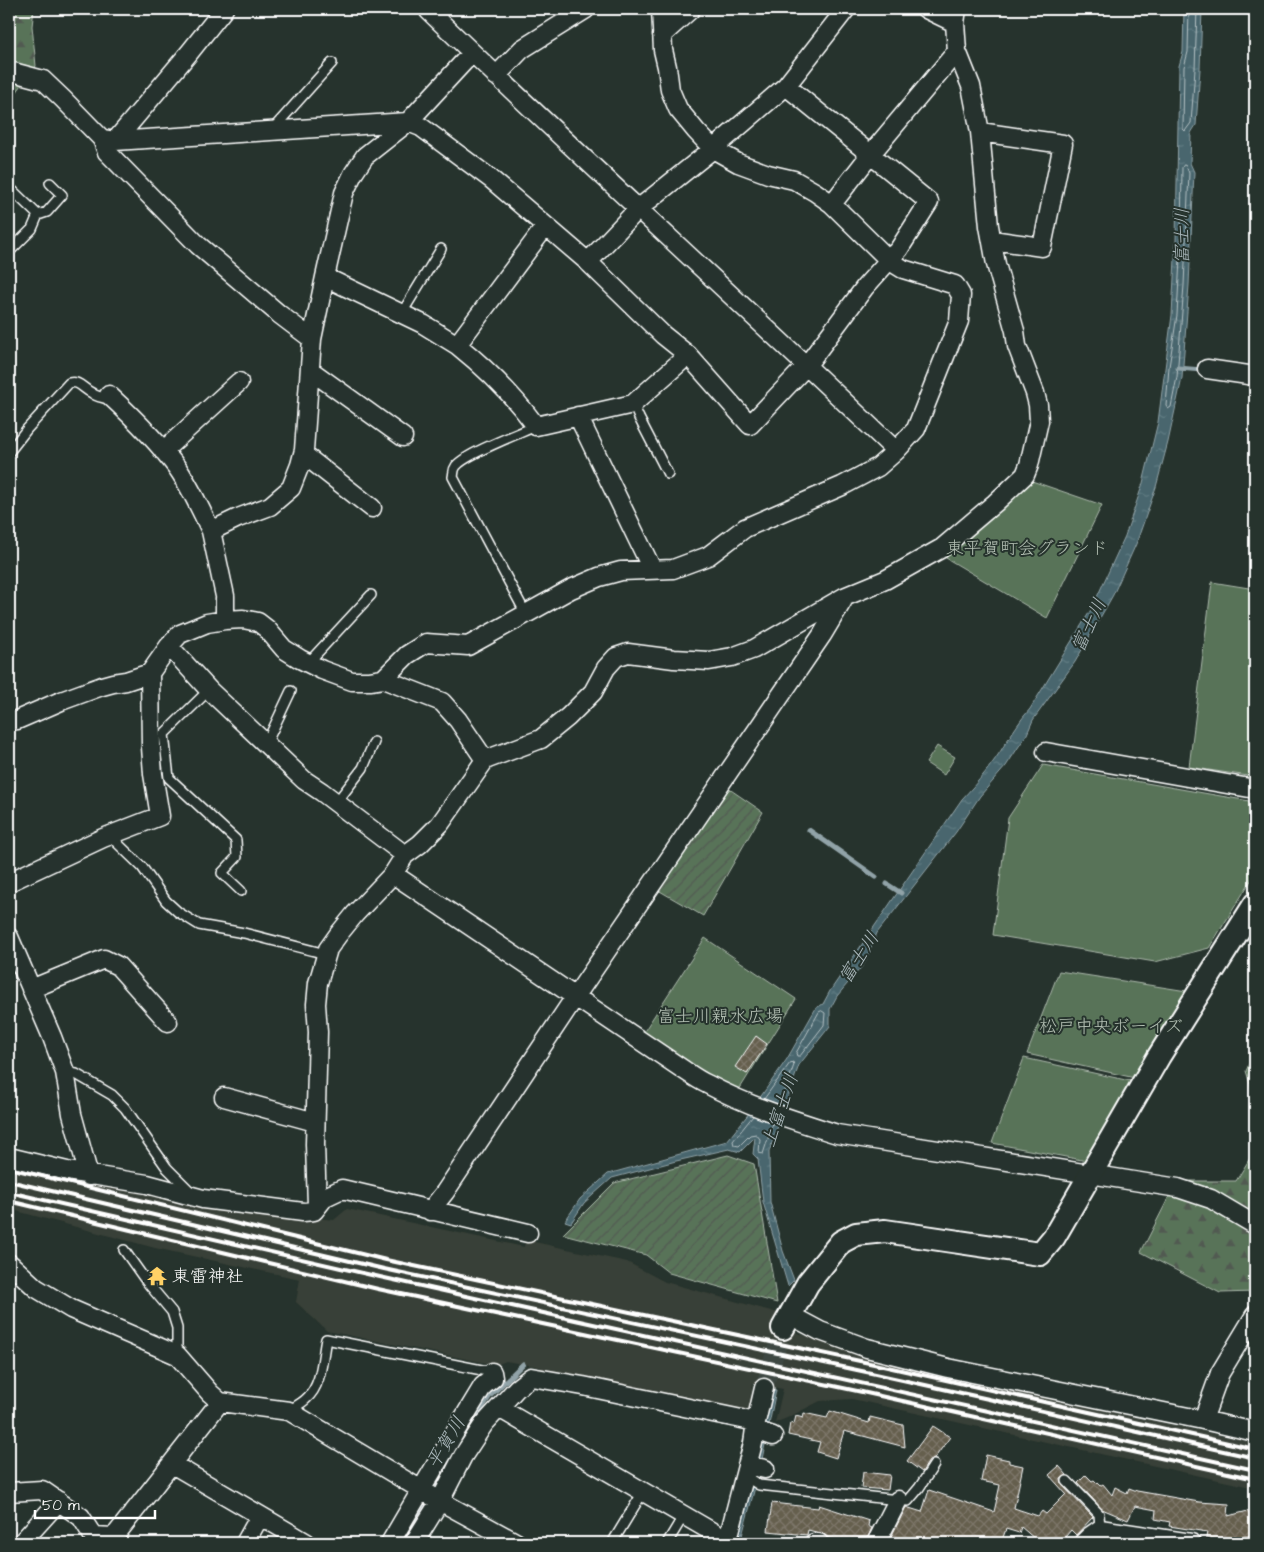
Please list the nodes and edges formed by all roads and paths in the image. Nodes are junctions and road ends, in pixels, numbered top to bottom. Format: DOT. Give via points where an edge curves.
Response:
graph roads {
  1 [pos="224,9"];
  2 [pos="429,9"];
  3 [pos="586,9"];
  4 [pos="661,9"];
  5 [pos="691,9"];
  6 [pos="846,9"];
  7 [pos="926,9"];
  8 [pos="956,16"];
  9 [pos="662,35"];
  10 [pos="957,51"];
  11 [pos="472,53"];
  12 [pos="332,63"];
  13 [pos="9,71"];
  14 [pos="496,76"];
  15 [pos="786,86"];
  16 [pos="408,122"];
  17 [pos="272,130"];
  18 [pos="980,132"];
  19 [pos="108,140"];
  20 [pos="713,149"];
  21 [pos="870,155"];
  22 [pos="50,183"];
  23 [pos="9,187"];
  24 [pos="832,204"];
  25 [pos="638,210"];
  26 [pos="38,215"];
  27 [pos="546,226"];
  28 [pos="992,240"];
  29 [pos="440,249"];
  30 [pos="9,252"];
  31 [pos="890,261"];
  32 [pos="588,262"];
  33 [pos="325,277"];
  34 [pos="402,313"];
  35 [pos="312,339"];
  36 [pos="457,345"];
  37 [pos="688,356"];
  38 [pos="807,365"];
  39 [pos="1207,369"];
  40 [pos="310,370"];
  41 [pos="1255,376"];
  42 [pos="238,382"];
  43 [pos="109,395"];
  44 [pos="633,404"];
  45 [pos="578,416"];
  46 [pos="536,426"];
  47 [pos="402,436"];
  48 [pos="163,451"];
  49 [pos="896,451"];
  50 [pos="9,452"];
  51 [pos="303,454"];
  52 [pos="668,474"];
  53 [pos="372,508"];
  54 [pos="211,531"];
  55 [pos="652,569"];
  56 [pos="371,595"];
  57 [pos="844,598"];
  58 [pos="526,614"];
  59 [pos="225,620"];
  60 [pos="169,646"];
  61 [pos="308,663"];
  62 [pos="150,672"];
  63 [pos="384,679"];
  64 [pos="209,690"];
  65 [pos="291,691"];
  66 [pos="9,721"];
  67 [pos="9,736"];
  68 [pos="374,742"];
  69 [pos="266,744"];
  70 [pos="1046,752"];
  71 [pos="485,760"];
  72 [pos="1255,789"];
  73 [pos="336,803"];
  74 [pos="110,836"];
  75 [pos="405,854"];
  76 [pos="393,874"];
  77 [pos="9,882"];
  78 [pos="241,892"];
  79 [pos="1255,904"];
  80 [pos="9,936"];
  81 [pos="326,956"];
  82 [pos="31,989"];
  83 [pos="575,997"];
  84 [pos="168,1022"];
  85 [pos="65,1072"];
  86 [pos="224,1097"];
  87 [pos="315,1122"];
  88 [pos="9,1156"];
  89 [pos="1090,1174"];
  90 [pos="89,1176"];
  91 [pos="197,1198"];
  92 [pos="317,1206"];
  93 [pos="430,1211"];
  94 [pos="1255,1225"];
  95 [pos="528,1233"];
  96 [pos="124,1250"];
  97 [pos="9,1263"];
  98 [pos="1255,1315"];
  99 [pos="786,1321"];
  100 [pos="177,1355"];
  101 [pos="492,1372"];
  102 [pos="764,1388"];
  103 [pos="220,1402"];
  104 [pos="498,1408"];
  105 [pos="289,1410"];
  106 [pos="1203,1420"];
  107 [pos="760,1429"];
  108 [pos="1255,1432"];
  109 [pos="172,1464"];
  110 [pos="934,1465"];
  111 [pos="753,1472"];
  112 [pos="1067,1481"];
  113 [pos="421,1490"];
  114 [pos="9,1492"];
  115 [pos="643,1492"];
  116 [pos="898,1500"];
  117 [pos="60,1501"];
  118 [pos="440,1501"];
  119 [pos="684,1515"];
  120 [pos="260,1516"];
  121 [pos="1100,1529"];
  122 [pos="120,1539"];
  123 [pos="93,1540"];
  124 [pos="728,1542"];
  125 [pos="21,1543"];
  126 [pos="244,1543"];
  127 [pos="307,1543"];
  128 [pos="390,1543"];
  129 [pos="414,1543"];
  130 [pos="517,1543"];
  131 [pos="612,1543"];
  132 [pos="667,1543"];
  133 [pos="814,1543"];
  134 [pos="819,1543"];
  135 [pos="876,1543"];
  136 [pos="1083,1543"];
  137 [pos="1191,1543"];
  1 -- 19 [label="street" via="189,53"];
  2 -- 11 [label="street"];
  3 -- 14 [label="street" via="522,49"];
  4 -- 9 [label="street"];
  5 -- 9 [label="street"];
  6 -- 15 [label="street"];
  7 -- 8 [label="street"];
  8 -- 10 [label="street"];
  9 -- 20 [label="street" via="670,90 678,109"];
  10 -- 18 [label="street" via="971,86"];
  10 -- 21 [label="street"];
  11 -- 14 [label="street"];
  11 -- 16 [label="street"];
  12 -- 17 [label="lane"];
  13 -- 19 [label="street" via="43,80"];
  14 -- 25 [label="street"];
  15 -- 20 [label="street"];
  15 -- 21 [label="street"];
  16 -- 17 [label="street"];
  16 -- 27 [label="street" via="421,127"];
  16 -- 33 [label="street" via="365,156 353,174 344,193"];
  17 -- 19 [label="street"];
  18 -- 28 [label="street"];
  18 -- 28 [label="street" via="1063,144 1042,247"];
  19 -- 35 [label="street" via="107,152 198,245"];
  20 -- 24 [label="street" via="738,163 794,180"];
  20 -- 25 [label="street"];
  21 -- 24 [label="street"];
  21 -- 31 [label="street" via="929,202"];
  22 -- 26 [label="lane" via="62,195 47,212"];
  23 -- 26 [label="lane"];
  24 -- 31 [label="street"];
  25 -- 32 [label="street"];
  25 -- 38 [label="street"];
  26 -- 30 [label="lane" via="32,229"];
  27 -- 32 [label="street"];
  27 -- 36 [label="street"];
  28 -- 57 [label="street" via="1017,346 1038,405 1039,421 1025,475 942,548 885,580"];
  29 -- 34 [label="lane"];
  31 -- 38 [label="street" via="865,287"];
  31 -- 49 [label="street" via="903,269 954,285 961,295 959,321 916,429"];
  32 -- 37 [label="street"];
  33 -- 34 [label="street"];
  33 -- 35 [label="street"];
  34 -- 36 [label="street"];
  35 -- 40 [label="street"];
  36 -- 46 [label="street" via="518,401"];
  37 -- 38 [label="street" via="750,425"];
  37 -- 44 [label="street"];
  38 -- 49 [label="street"];
  39 -- 41 [label="street"];
  40 -- 47 [label="street"];
  40 -- 51 [label="street"];
  42 -- 48 [label="street"];
  43 -- 48 [label="street"];
  43 -- 50 [label="lane" via="104,398 79,383 69,384"];
  44 -- 45 [label="street"];
  44 -- 52 [label="lane"];
  45 -- 46 [label="street"];
  45 -- 55 [label="street"];
  46 -- 58 [label="lane" via="467,457 454,470 454,477"];
  48 -- 54 [label="street" via="178,470"];
  49 -- 55 [label="street" via="878,467 842,486 745,528 708,556 673,569"];
  51 -- 53 [label="street"];
  51 -- 54 [label="street" via="290,488 270,506"];
  54 -- 59 [label="street" via="225,596"];
  55 -- 58 [label="street" via="621,571 599,577"];
  56 -- 61 [label="lane"];
  57 -- 71 [label="street" via="754,649 732,657 709,661 628,653 616,657 592,692 541,739"];
  57 -- 83 [label="street"];
  58 -- 63 [label="street" via="468,646 426,643 407,655"];
  59 -- 60 [label="street" via="180,634"];
  59 -- 61 [label="street" via="258,622 284,649"];
  60 -- 62 [label="street"];
  60 -- 64 [label="street"];
  61 -- 63 [label="street" via="352,681"];
  62 -- 66 [label="street" via="102,686"];
  62 -- 74 [label="street" via="151,747 160,816"];
  63 -- 71 [label="street" via="442,702"];
  64 -- 69 [label="street"];
  64 -- 78 [label="lane" via="164,734 169,778 236,840 236,857 222,873"];
  65 -- 69 [label="lane"];
  66 -- 67 [label="street"];
  68 -- 73 [label="lane" via="363,768"];
  69 -- 73 [label="street" via="304,780"];
  70 -- 72 [label="street"];
  71 -- 75 [label="street" via="440,824"];
  73 -- 75 [label="street"];
  74 -- 77 [label="street"];
  74 -- 81 [label="lane" via="142,867 166,901 199,925 244,933"];
  75 -- 76 [label="street"];
  76 -- 81 [label="street" via="338,935"];
  76 -- 83 [label="street"];
  79 -- 89 [label="street" via="1159,1056"];
  80 -- 82 [label="street"];
  81 -- 87 [label="street" via="316,1004"];
  82 -- 84 [label="street" via="104,959 118,966"];
  82 -- 85 [label="street"];
  83 -- 89 [label="street" via="707,1084 799,1122 837,1134"];
  83 -- 93 [label="street"];
  85 -- 90 [label="street" via="72,1114"];
  85 -- 91 [label="lane" via="76,1074 112,1095 125,1108 167,1168"];
  86 -- 87 [label="street"];
  87 -- 92 [label="street"];
  88 -- 90 [label="street"];
  89 -- 94 [label="street" via="1178,1188 1211,1199"];
  89 -- 99 [label="street" via="1054,1237 1040,1254 885,1231 856,1234 841,1242 808,1283"];
  90 -- 91 [label="street" via="147,1184"];
  91 -- 92 [label="street" via="303,1212 314,1211"];
  92 -- 93 [label="street" via="325,1197 342,1190"];
  93 -- 95 [label="street"];
  96 -- 100 [label="lane" via="172,1312 177,1328"];
  97 -- 100 [label="street" via="36,1288 71,1308"];
  98 -- 106 [label="street" via="1220,1373"];
  99 -- 106 [label="street" via="867,1348 948,1368"];
  100 -- 103 [label="street"];
  101 -- 105 [label="lane" via="326,1339 318,1378 311,1393"];
  101 -- 113 [label="street" via="493,1378 483,1386"];
  102 -- 107 [label="street"];
  103 -- 105 [label="street"];
  103 -- 109 [label="street"];
  104 -- 107 [label="street" via="531,1377 583,1386"];
  104 -- 115 [label="street"];
  104 -- 118 [label="street" via="464,1456"];
  105 -- 113 [label="street"];
  106 -- 108 [label="street"];
  107 -- 111 [label="street"];
  109 -- 120 [label="street"];
  109 -- 122 [label="street"];
  110 -- 116 [label="lane" via="908,1501"];
  111 -- 116 [label="lane"];
  111 -- 124 [label="street"];
  112 -- 121 [label="lane" via="1099,1514"];
  113 -- 118 [label="street"];
  113 -- 128 [label="street"];
  114 -- 117 [label="street" via="42,1490"];
  115 -- 119 [label="street"];
  115 -- 131 [label="lane"];
  116 -- 135 [label="street"];
  117 -- 123 [label="street" via="81,1517"];
  117 -- 125 [label="street"];
  118 -- 129 [label="street"];
  118 -- 130 [label="street"];
  119 -- 124 [label="street"];
  119 -- 132 [label="lane"];
  120 -- 126 [label="street"];
  120 -- 127 [label="street"];
  121 -- 136 [label="street"];
  121 -- 137 [label="street"];
  122 -- 123 [label="street"];
  133 -- 134 [label="street"];
}
